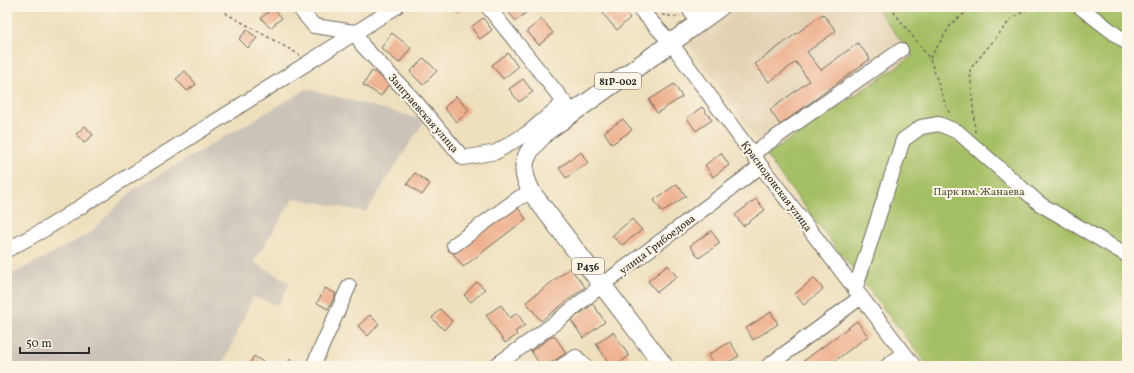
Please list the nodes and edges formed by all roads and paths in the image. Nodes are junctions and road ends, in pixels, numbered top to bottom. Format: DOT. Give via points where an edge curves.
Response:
graph roads {
  1 [pos="223,7"];
  2 [pos="302,7"];
  3 [pos="396,7"];
  4 [pos="488,7"];
  5 [pos="720,7"];
  6 [pos="890,7"];
  7 [pos="973,7"];
  8 [pos="1032,7"];
  9 [pos="1080,7"];
  10 [pos="641,10"];
  11 [pos="693,14"];
  12 [pos="355,32"];
  13 [pos="671,43"];
  14 [pos="1127,43"];
  15 [pos="901,50"];
  16 [pos="930,59"];
  17 [pos="311,60"];
  18 [pos="568,108"];
  19 [pos="958,132"];
  20 [pos="977,148"];
  21 [pos="752,154"];
  22 [pos="524,162"];
  23 [pos="761,166"];
  24 [pos="532,193"];
  25 [pos="454,245"];
  26 [pos="7,250"];
  27 [pos="1127,255"];
  28 [pos="602,285"];
  29 [pos="350,286"];
  30 [pos="858,293"];
  31 [pos="904,353"];
  32 [pos="771,365"];
  33 [pos="313,366"];
  34 [pos="495,366"];
  35 [pos="562,366"];
  36 [pos="584,366"];
  37 [pos="664,366"];
  38 [pos="887,366"];
  39 [pos="914,366"];
  1 -- 17 [label="path" via="227,14"];
  2 -- 12 [label="street" via="301,10 314,26"];
  3 -- 12 [label="street"];
  4 -- 18 [label="street"];
  5 -- 11 [label="main road, 81Р-002"];
  6 -- 16 [label="path"];
  7 -- 16 [label="path" via="952,23"];
  8 -- 20 [label="path" via="1012,18 970,69"];
  9 -- 14 [label="street"];
  10 -- 11 [label="path" via="678,17"];
  10 -- 13 [label="street, Краснодонская улица"];
  11 -- 13 [label="main road, 81Р-002"];
  12 -- 17 [label="street"];
  12 -- 18 [label="street, Заиграевская улица" via="363,46 416,102 463,158 496,152"];
  13 -- 18 [label="main road, 81Р-002"];
  13 -- 21 [label="street, Краснодонская улица"];
  15 -- 21 [label="street"];
  16 -- 19 [label="path"];
  17 -- 26 [label="street" via="47,228"];
  18 -- 22 [label="main road, 81Р-002" via="531,148"];
  19 -- 20 [label="street"];
  19 -- 30 [label="street" via="939,124 922,127 903,140"];
  20 -- 27 [label="street" via="1040,204"];
  21 -- 23 [label="street, Краснодонская улица"];
  22 -- 24 [label="main road, P436" via="525,175"];
  23 -- 28 [label="street, улица Грибоедова"];
  23 -- 30 [label="street, Краснодонская улица"];
  24 -- 25 [label="street" via="520,197"];
  24 -- 28 [label="main road, P436"];
  28 -- 34 [label="street, улица Грибоедова"];
  28 -- 37 [label="main road, P436"];
  29 -- 33 [label="street"];
  30 -- 31 [label="street, Краснодонская улица"];
  30 -- 32 [label="street"];
  31 -- 38 [label="street"];
  31 -- 39 [label="street, Краснодонская улица"];
  35 -- 36 [label="street" via="576,357"];
}
